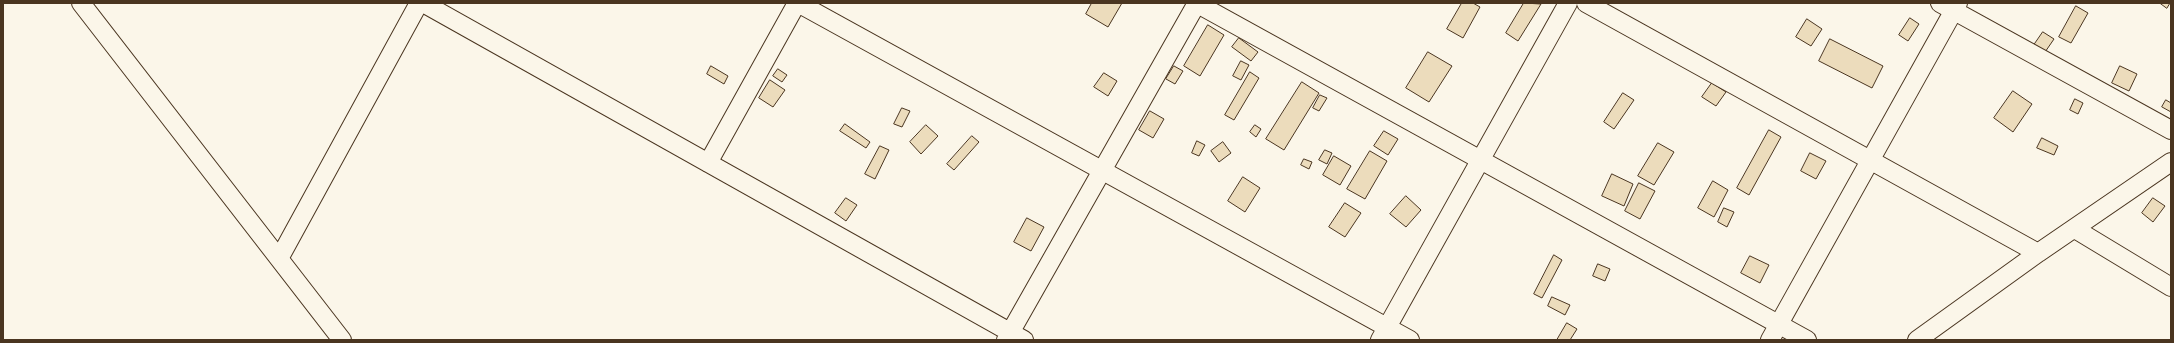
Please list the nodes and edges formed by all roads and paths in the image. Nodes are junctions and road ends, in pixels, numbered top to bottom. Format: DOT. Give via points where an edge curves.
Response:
graph roads {
  1 [pos="81,3"];
  2 [pos="418,3"];
  3 [pos="423,3"];
  4 [pos="798,3"];
  5 [pos="1197,3"];
  6 [pos="1568,3"];
  7 [pos="1586,3"];
  8 [pos="1950,6"];
  9 [pos="2171,130"];
  10 [pos="1481,160"];
  11 [pos="1870,160"];
  12 [pos="2171,162"];
  13 [pos="708,163"];
  14 [pos="1102,170"];
  15 [pos="2075,229"];
  16 [pos="2038,253"];
  17 [pos="280,257"];
  18 [pos="2171,287"];
  19 [pos="1779,324"];
  20 [pos="1384,334"];
  21 [pos="1014,338"];
  22 [pos="342,340"];
  23 [pos="1410,340"];
  24 [pos="1770,340"];
  25 [pos="1807,340"];
  26 [pos="1917,340"];
  1 -- 17 [label="street"];
  2 -- 17 [label="street"];
  3 -- 13 [label="street"];
  4 -- 13 [label="street"];
  4 -- 14 [label="street"];
  5 -- 10 [label="street"];
  5 -- 14 [label="street"];
  6 -- 10 [label="street"];
  7 -- 11 [label="street"];
  8 -- 9 [label="street"];
  8 -- 11 [label="street"];
  10 -- 19 [label="street"];
  10 -- 20 [label="street"];
  11 -- 16 [label="street"];
  11 -- 19 [label="street"];
  12 -- 15 [label="street"];
  13 -- 21 [label="street"];
  14 -- 20 [label="street"];
  14 -- 21 [label="street"];
  15 -- 16 [label="street"];
  15 -- 18 [label="street"];
  16 -- 26 [label="street"];
  17 -- 22 [label="street"];
  19 -- 24 [label="street"];
  19 -- 25 [label="street"];
  20 -- 23 [label="street"];
}
